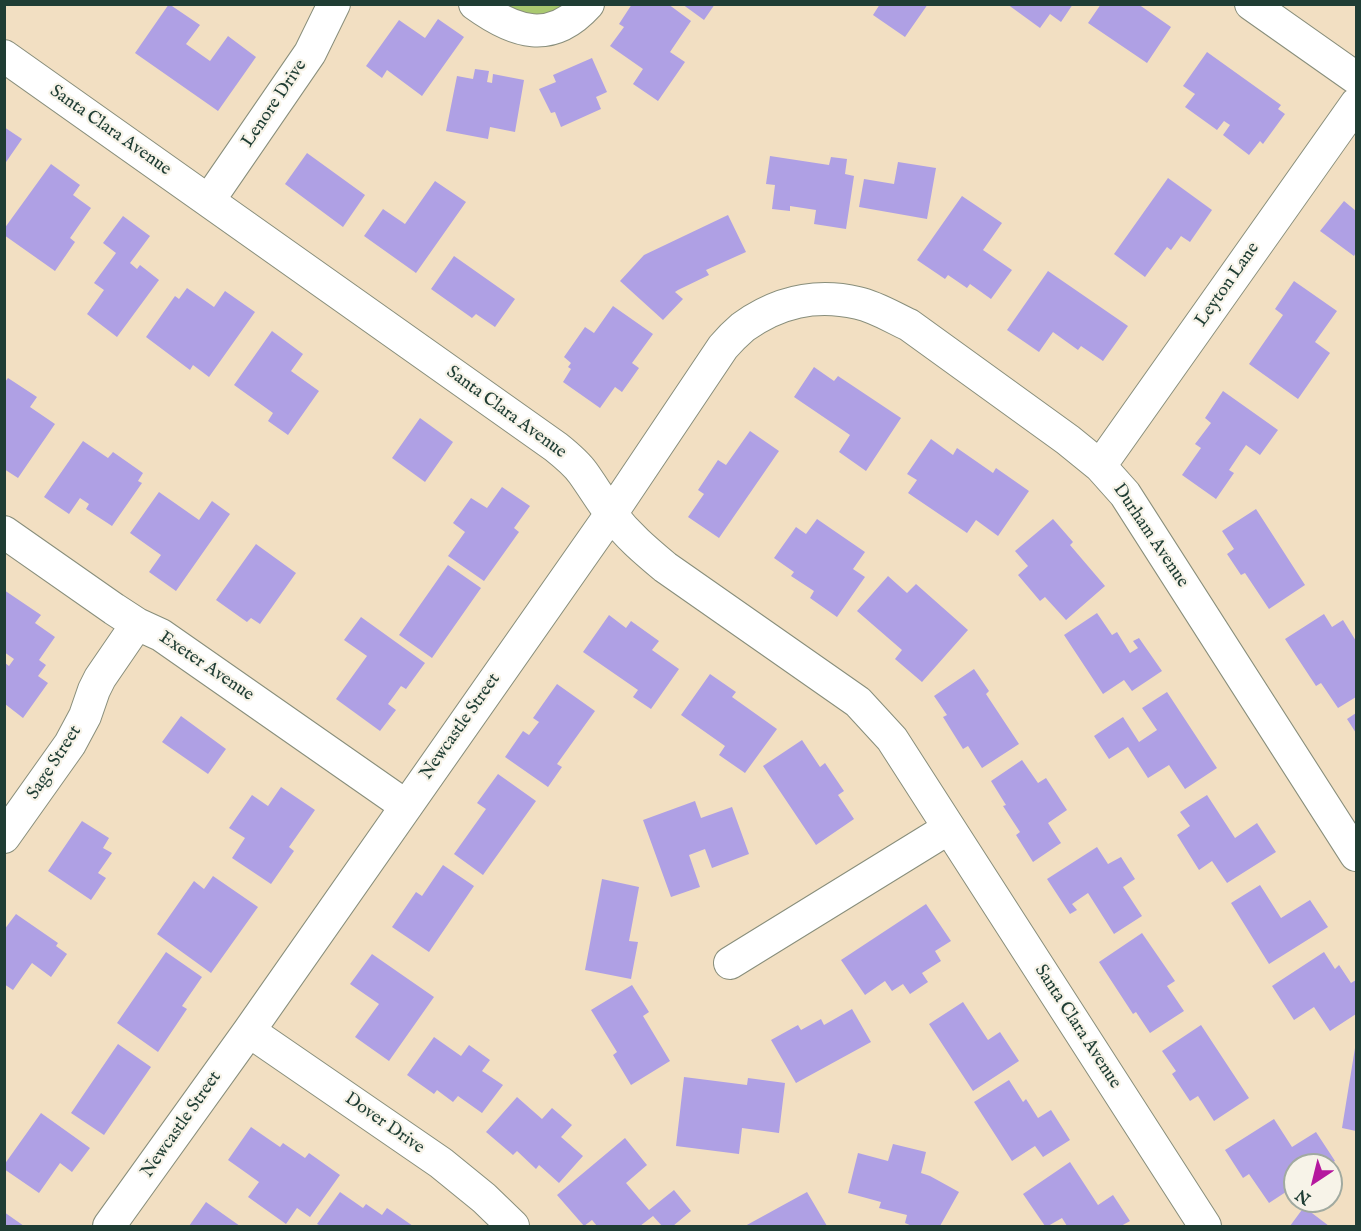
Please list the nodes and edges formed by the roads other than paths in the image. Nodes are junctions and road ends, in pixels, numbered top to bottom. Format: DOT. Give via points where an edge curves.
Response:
graph roads {
  1 [pos="334,4"];
  2 [pos="475,4"];
  3 [pos="588,4"];
  4 [pos="1251,4"];
  5 [pos="4,56"];
  6 [pos="1356,78"];
  7 [pos="1356,104"];
  8 [pos="208,200"];
  9 [pos="858,303"];
  10 [pos="1100,466"];
  11 [pos="611,514"];
  12 [pos="4,532"];
  13 [pos="137,624"];
  14 [pos="406,806"];
  15 [pos="949,828"];
  16 [pos="4,837"];
  17 [pos="1356,855"];
  18 [pos="730,963"];
  19 [pos="249,1031"];
  20 [pos="110,1227"];
  21 [pos="513,1227"];
  22 [pos="1205,1227"];
  1 -- 8 [label="street, Lenore Drive" via="310,53"];
  2 -- 3 [label="street" via="501,21 535,31 566,24"];
  4 -- 6 [label="street"];
  5 -- 8 [label="street, Santa Clara Avenue"];
  7 -- 10 [label="street, Leyton Lane"];
  8 -- 11 [label="street, Santa Clara Avenue" via="556,447 582,472"];
  9 -- 10 [label="street, Durham Avenue" via="909,326"];
  9 -- 11 [label="street, Newcastle Street" via="820,299 791,303 741,328 723,347"];
  10 -- 17 [label="street, Durham Avenue" via="1125,494"];
  11 -- 14 [label="street, Newcastle Street"];
  11 -- 15 [label="street, Santa Clara Avenue" via="632,539 665,567 858,702 892,739"];
  12 -- 13 [label="street, Exeter Avenue"];
  13 -- 14 [label="street, Exeter Avenue" via="161,635"];
  13 -- 16 [label="street, Sage Street" via="100,678 70,744"];
  14 -- 19 [label="street, Newcastle Street"];
  15 -- 18 [label="street"];
  15 -- 22 [label="street, Santa Clara Avenue"];
  19 -- 20 [label="street, Newcastle Street"];
  19 -- 21 [label="street, Dover Drive" via="441,1163"];
}
